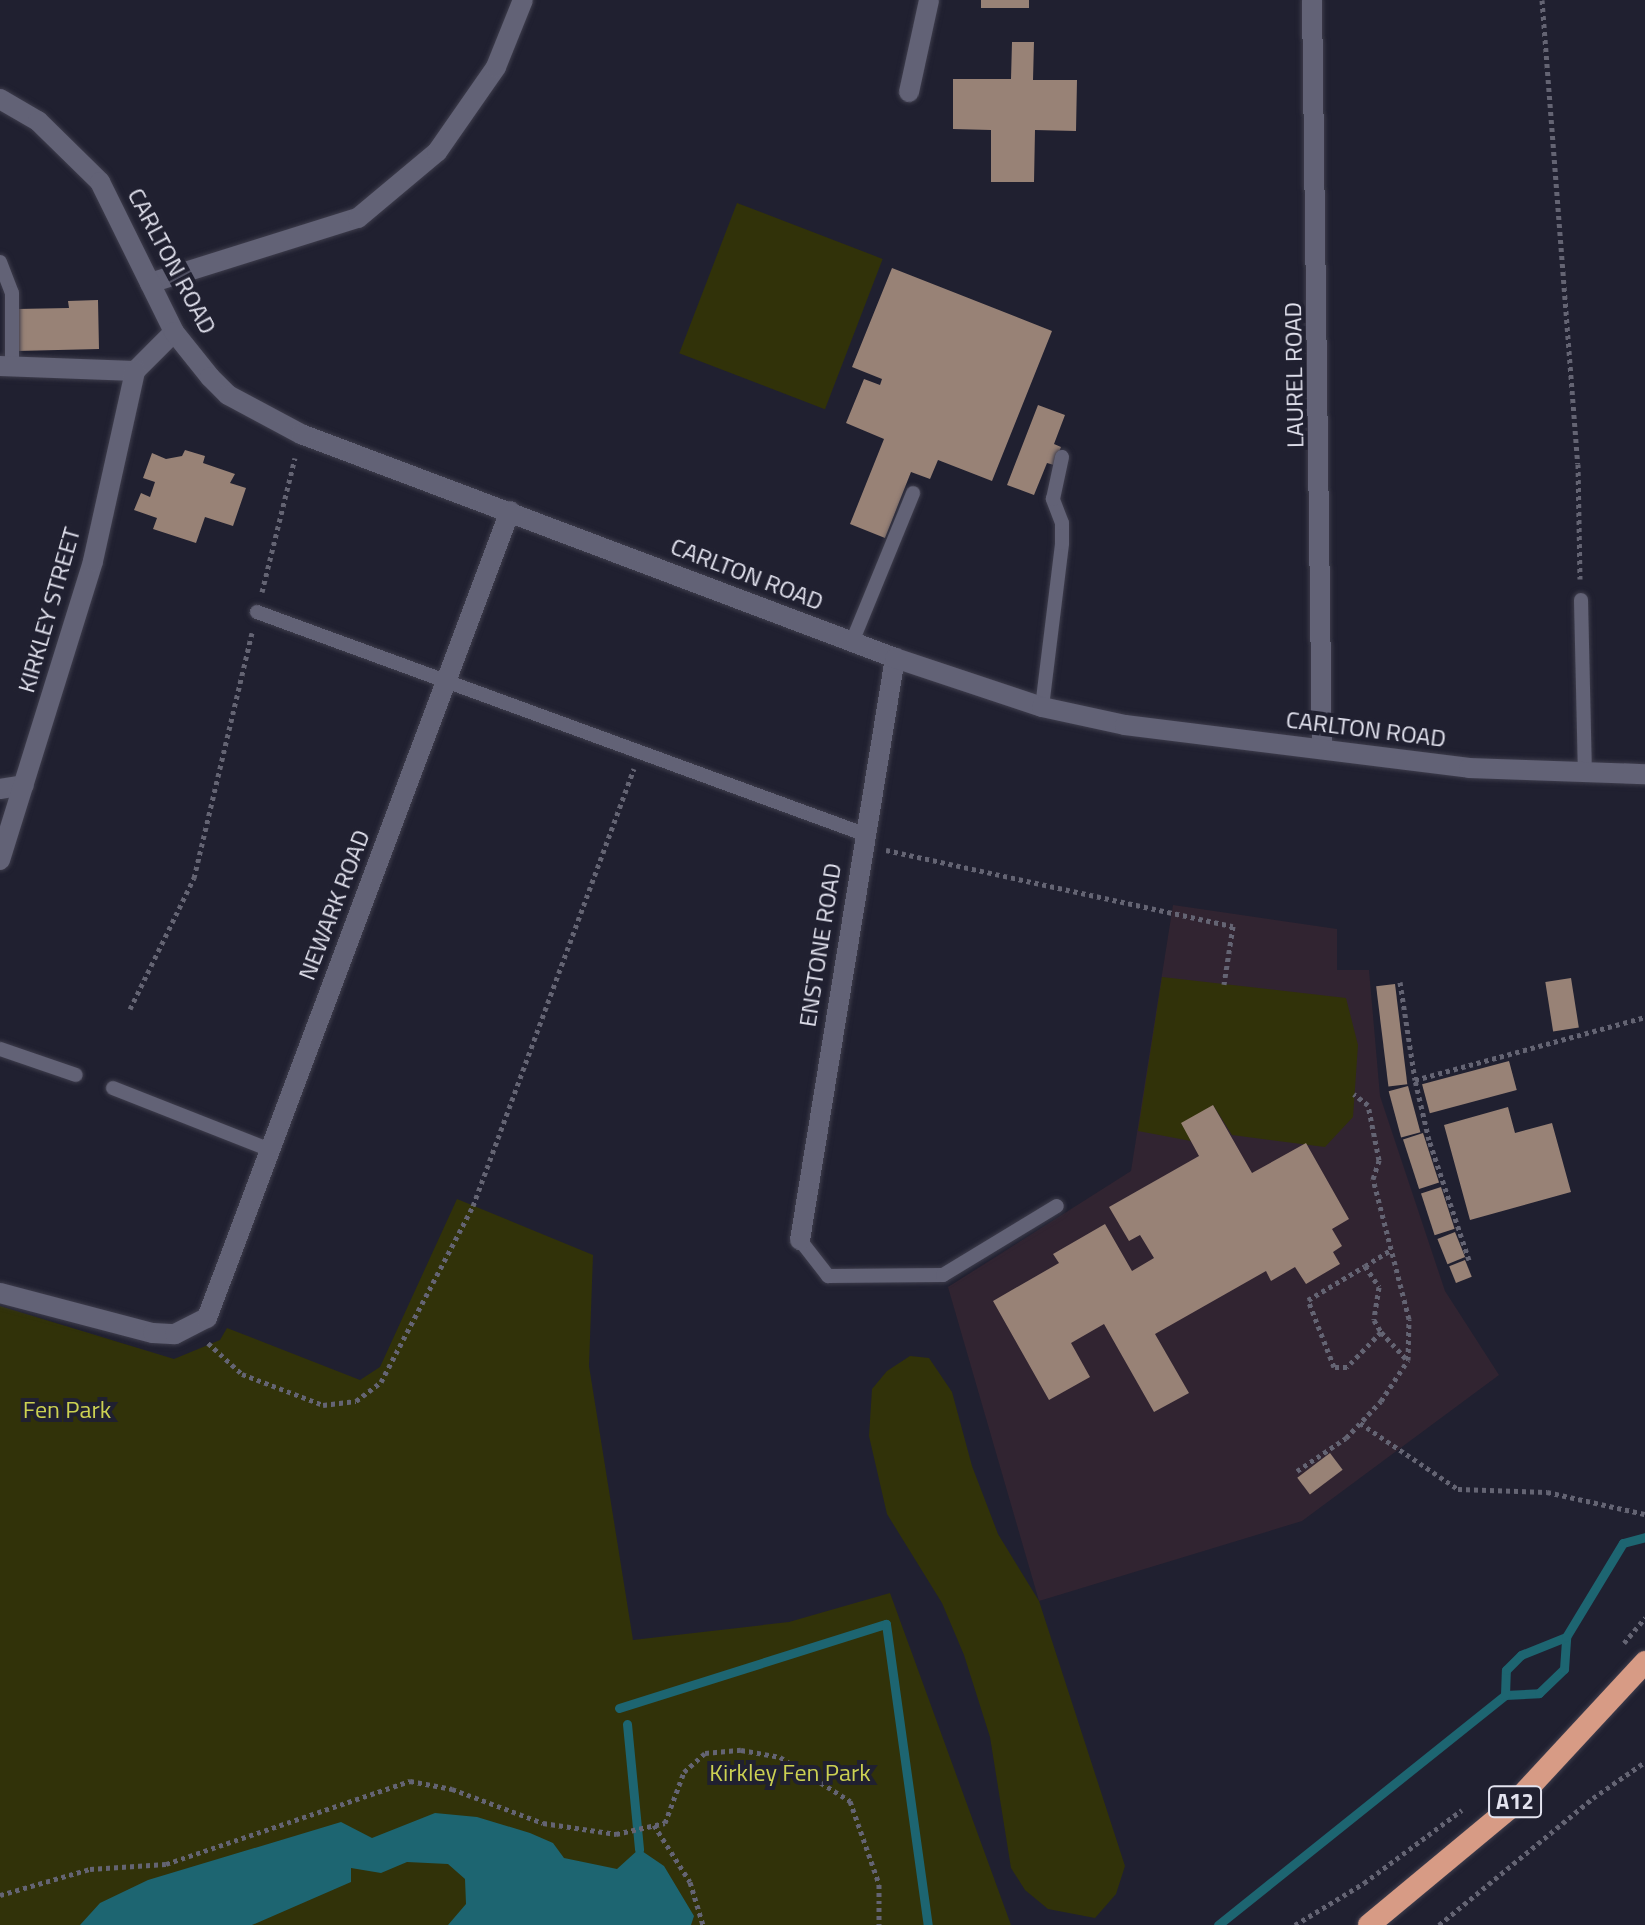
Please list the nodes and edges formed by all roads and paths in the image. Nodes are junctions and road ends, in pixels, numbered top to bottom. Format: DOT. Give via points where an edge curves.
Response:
graph roads {
  1 [pos="523,0"];
  2 [pos="929,0"];
  3 [pos="1312,0"];
  4 [pos="1542,0"];
  5 [pos="909,92"];
  6 [pos="0,99"];
  7 [pos="0,262"];
  8 [pos="150,283"];
  9 [pos="174,332"];
  10 [pos="6,366"];
  11 [pos="135,371"];
  12 [pos="301,434"];
  13 [pos="1062,457"];
  14 [pos="913,493"];
  15 [pos="510,511"];
  16 [pos="1581,600"];
  17 [pos="257,612"];
  18 [pos="852,642"];
  19 [pos="895,658"];
  20 [pos="446,682"];
  21 [pos="1042,707"];
  22 [pos="1322,749"];
  23 [pos="639,754"];
  24 [pos="1585,774"];
  25 [pos="1645,774"];
  26 [pos="24,785"];
  27 [pos="0,789"];
  28 [pos="863,839"];
  29 [pos="0,860"];
  30 [pos="1400,982"];
  31 [pos="1224,984"];
  32 [pos="130,1009"];
  33 [pos="1645,1017"];
  34 [pos="0,1049"];
  35 [pos="76,1075"];
  36 [pos="1415,1080"];
  37 [pos="113,1088"];
  38 [pos="1354,1094"];
  39 [pos="270,1150"];
  40 [pos="1057,1206"];
  41 [pos="800,1240"];
  42 [pos="1391,1250"];
  43 [pos="1469,1260"];
  44 [pos="1365,1266"];
  45 [pos="0,1293"];
  46 [pos="199,1323"];
  47 [pos="1381,1332"];
  48 [pos="1408,1360"];
  49 [pos="1360,1423"];
  50 [pos="1297,1471"];
  51 [pos="1645,1514"];
  52 [pos="1645,1618"];
  53 [pos="1617,1652"];
  54 [pos="1645,1662"];
  55 [pos="1645,1762"];
  56 [pos="1472,1803"];
  57 [pos="654,1825"];
  58 [pos="0,1895"];
  59 [pos="703,1925"];
  60 [pos="879,1925"];
  61 [pos="1295,1925"];
  62 [pos="1369,1925"];
  63 [pos="1439,1925"];
  1 -- 8 [label="street" via="496,67 437,152 358,218"];
  2 -- 5 [label="street"];
  3 -- 22 [label="street, LAUREL ROAD"];
  4 -- 16 [label="path" via="1578,464"];
  6 -- 8 [label="street, CARLTON ROAD" via="38,121 100,182"];
  7 -- 10 [label="lane" via="12,293"];
  8 -- 9 [label="street, CARLTON ROAD"];
  9 -- 11 [label="street"];
  9 -- 12 [label="street, CARLTON ROAD" via="228,395"];
  10 -- 11 [label="street"];
  11 -- 26 [label="street, KIRKLEY STREET" via="93,561"];
  12 -- 15 [label="street, CARLTON ROAD"];
  12 -- 17 [label="path"];
  13 -- 21 [label="lane" via="1053,499 1062,523 1062,543"];
  14 -- 18 [label="lane"];
  15 -- 18 [label="street, CARLTON ROAD"];
  15 -- 20 [label="street, NEWARK ROAD"];
  16 -- 24 [label="lane"];
  17 -- 20 [label="lane"];
  17 -- 32 [label="path" via="194,878"];
  18 -- 19 [label="street, CARLTON ROAD"];
  19 -- 21 [label="street, CARLTON ROAD"];
  19 -- 28 [label="street, ENSTONE ROAD"];
  20 -- 23 [label="lane"];
  20 -- 39 [label="street, NEWARK ROAD"];
  21 -- 22 [label="street, CARLTON ROAD" via="1125,725"];
  22 -- 24 [label="street, CARLTON ROAD" via="1469,768"];
  23 -- 28 [label="lane"];
  23 -- 46 [label="path" via="473,1206 381,1382 356,1401 323,1405 242,1374"];
  24 -- 25 [label="street, CARLTON ROAD"];
  26 -- 27 [label="street"];
  26 -- 29 [label="street, KIRKLEY STREET"];
  28 -- 31 [label="path" via="1233,926"];
  28 -- 41 [label="street, ENSTONE ROAD"];
  30 -- 36 [label="path"];
  33 -- 36 [label="path"];
  34 -- 35 [label="lane"];
  36 -- 43 [label="path"];
  37 -- 39 [label="lane"];
  38 -- 42 [label="path" via="1368,1105 1379,1160 1373,1179"];
  39 -- 46 [label="street, NEWARK ROAD"];
  40 -- 41 [label="lane" via="943,1275 828,1276"];
  42 -- 44 [label="path"];
  42 -- 48 [label="path" via="1409,1319"];
  44 -- 47 [label="path" via="1379,1287 1374,1320"];
  44 -- 47 [label="path" via="1308,1300 1334,1367 1347,1367"];
  45 -- 46 [label="street" via="153,1333"];
  47 -- 48 [label="path"];
  48 -- 49 [label="path"];
  49 -- 50 [label="path"];
  49 -- 51 [label="path" via="1458,1489 1547,1492"];
  52 -- 53 [label="path"];
  54 -- 62 [label="highway, A12" via="1510,1808"];
  55 -- 63 [label="path" via="1593,1798"];
  56 -- 61 [label="path" via="1364,1883"];
  57 -- 58 [label="path" via="616,1834 543,1823 452,1789 410,1781 166,1864 90,1869"];
  57 -- 59 [label="path" via="690,1882"];
  57 -- 60 [label="path" via="665,1823 684,1772 705,1753 741,1750 780,1757 850,1801 879,1884"];
}
